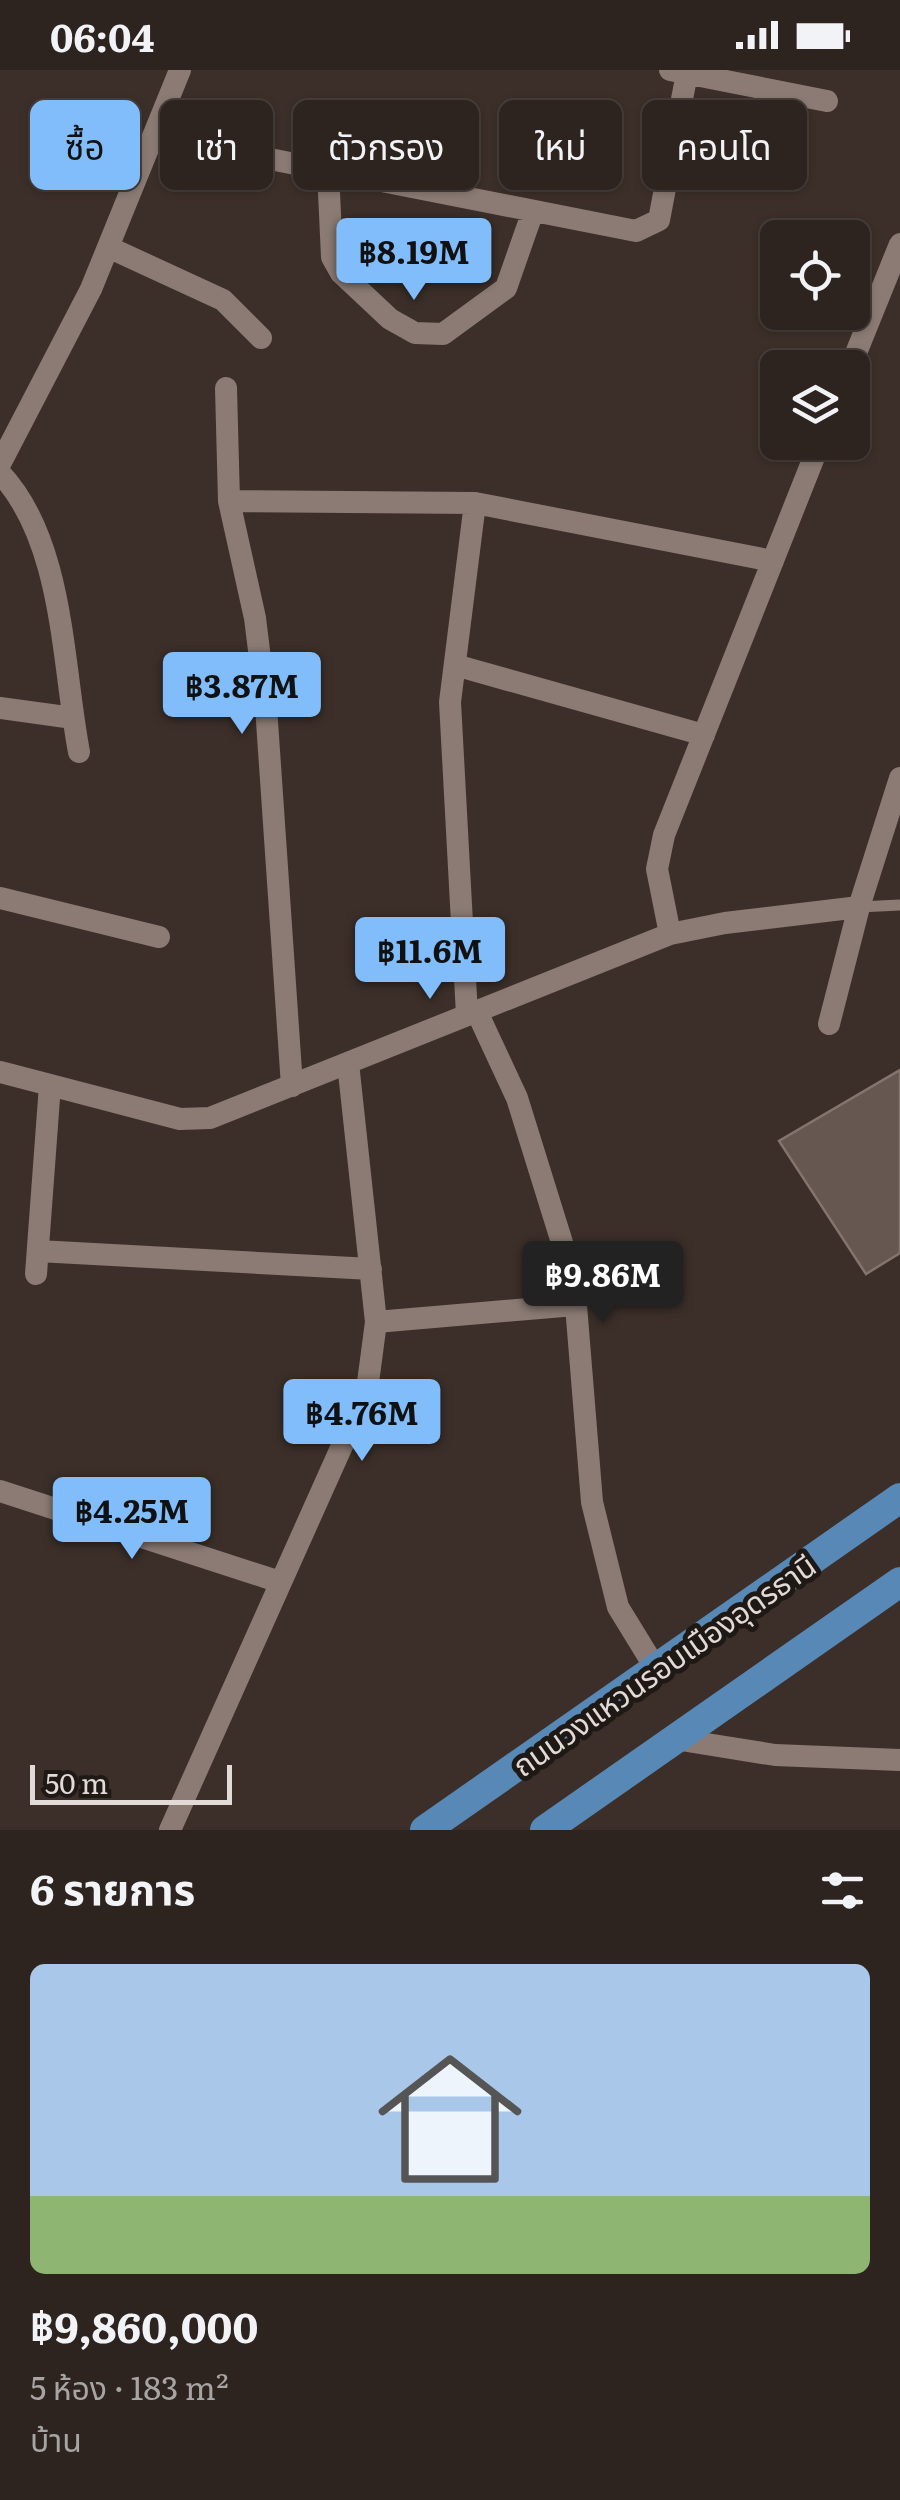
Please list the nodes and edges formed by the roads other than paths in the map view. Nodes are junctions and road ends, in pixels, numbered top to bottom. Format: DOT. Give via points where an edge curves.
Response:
graph roads {
  1 [pos="180,70"];
  2 [pos="678,72"];
  3 [pos="827,101"];
  4 [pos="154,136"];
  5 [pos="293,164"];
  6 [pos="329,190"];
  7 [pos="425,190"];
  8 [pos="533,211"];
  9 [pos="900,244"];
  10 [pos="108,247"];
  11 [pos="261,338"];
  12 [pos="857,350"];
  13 [pos="226,388"];
  14 [pos="813,460"];
  15 [pos="0,464"];
  16 [pos="0,472"];
  17 [pos="229,501"];
  18 [pos="475,503"];
  19 [pos="773,561"];
  20 [pos="455,666"];
  21 [pos="0,708"];
  22 [pos="73,718"];
  23 [pos="704,734"];
  24 [pos="79,752"];
  25 [pos="900,778"];
  26 [pos="0,898"];
  27 [pos="900,906"];
  28 [pos="860,907"];
  29 [pos="670,934"];
  30 [pos="159,937"];
  31 [pos="472,1014"];
  32 [pos="830,1024"];
  33 [pos="348,1063"];
  34 [pos="0,1072"];
  35 [pos="50,1085"];
  36 [pos="292,1086"];
  37 [pos="371,1269"];
  38 [pos="575,1305"];
  39 [pos="376,1322"];
  40 [pos="0,1492"];
  41 [pos="900,1498"];
  42 [pos="280,1582"];
  43 [pos="900,1582"];
  44 [pos="656,1669"];
  45 [pos="675,1739"];
  46 [pos="900,1760"];
  47 [pos="170,1830"];
  48 [pos="425,1830"];
  49 [pos="546,1830"];
  1 -- 4 [label="street"];
  2 -- 3 [label="street"];
  2 -- 8 [label="street" via="659,220 636,232"];
  4 -- 5 [label="street"];
  4 -- 10 [label="street"];
  6 -- 8 [label="street" via="332,257 341,274 390,320 415,333 443,334 506,288"];
  7 -- 8 [label="street"];
  9 -- 12 [label="street"];
  10 -- 11 [label="street" via="223,300"];
  10 -- 15 [label="street"];
  13 -- 17 [label="street"];
  14 -- 19 [label="street"];
  16 -- 22 [label="street" via="22,497 44,542"];
  17 -- 18 [label="street"];
  17 -- 36 [label="street" via="266,707"];
  18 -- 19 [label="street"];
  18 -- 20 [label="street"];
  19 -- 23 [label="street"];
  20 -- 23 [label="street"];
  20 -- 31 [label="street" via="450,702"];
  21 -- 22 [label="street"];
  22 -- 24 [label="street"];
  23 -- 29 [label="street" via="657,869"];
  25 -- 28 [label="street"];
  26 -- 30 [label="street"];
  27 -- 28 [label="lane"];
  28 -- 29 [label="street"];
  28 -- 32 [label="street"];
  29 -- 31 [label="street"];
  31 -- 33 [label="street"];
  31 -- 38 [label="street" via="516,1098 574,1281"];
  33 -- 36 [label="street"];
  33 -- 37 [label="street"];
  34 -- 35 [label="street"];
  35 -- 36 [label="street" via="180,1120 210,1118"];
  35 -- 37 [label="street" via="37,1262"];
  37 -- 39 [label="street"];
  38 -- 39 [label="street"];
  38 -- 44 [label="street" via="592,1502 618,1607"];
  39 -- 42 [label="street" via="367,1390"];
  40 -- 42 [label="street"];
  41 -- 44 [label="main road, ถนนวงแหวนรอบเมืองอุดรธานี"];
  42 -- 47 [label="street"];
  43 -- 45 [label="main road"];
  44 -- 48 [label="main road, ถนนวงแหวนรอบเมืองอุดรธานี"];
  45 -- 46 [label="street" via="775,1755"];
  45 -- 49 [label="main road"];
}
